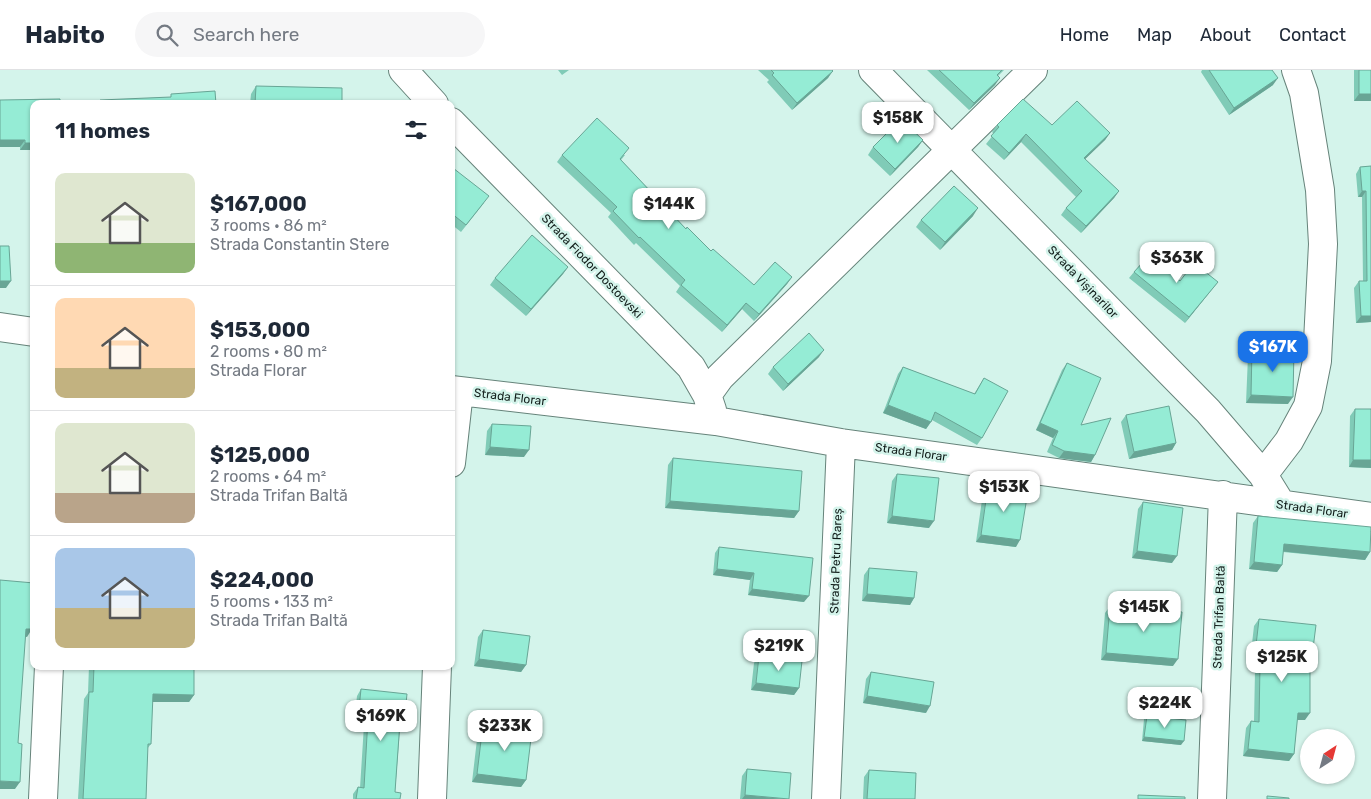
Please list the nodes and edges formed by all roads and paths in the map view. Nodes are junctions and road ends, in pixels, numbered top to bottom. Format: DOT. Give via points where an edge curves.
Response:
graph roads {
  1 [pos="404,70"];
  2 [pos="873,70"];
  3 [pos="1033,70"];
  4 [pos="1296,70"];
  5 [pos="430,100"];
  6 [pos="455,126"];
  7 [pos="953,149"];
  8 [pos="0,327"];
  9 [pos="30,331"];
  10 [pos="455,391"];
  11 [pos="706,395"];
  12 [pos="716,421"];
  13 [pos="841,443"];
  14 [pos="1263,475"];
  15 [pos="1224,495"];
  16 [pos="1281,504"];
  17 [pos="1371,517"];
  18 [pos="49,670"];
  19 [pos="437,670"];
  20 [pos="43,799"];
  21 [pos="432,799"];
  22 [pos="826,799"];
  23 [pos="1212,799"];
  1 -- 5 [label="street"];
  2 -- 7 [label="street, Strada Vișinarilor"];
  3 -- 7 [label="street"];
  4 -- 14 [label="street" via="1304,93 1320,190 1323,244 1317,361 1308,406 1289,441"];
  6 -- 11 [label="street, Strada Fiodor Dostoevski" via="691,367"];
  7 -- 11 [label="street" via="720,377"];
  7 -- 14 [label="street, Strada Vișinarilor" via="1208,411"];
  8 -- 9 [label="street"];
  10 -- 12 [label="street, Strada Florar"];
  11 -- 12 [label="street, Strada Fiodor Dostoevski"];
  12 -- 13 [label="street, Strada Florar"];
  13 -- 15 [label="street, Strada Florar"];
  13 -- 22 [label="street, Strada Petru Rareș"];
  14 -- 16 [label="street, Strada Vișinarilor"];
  15 -- 16 [label="street, Strada Florar"];
  15 -- 23 [label="street, Strada Trifan Baltă"];
  16 -- 17 [label="street, Strada Florar"];
  18 -- 20 [label="street"];
  19 -- 21 [label="street"];
}
